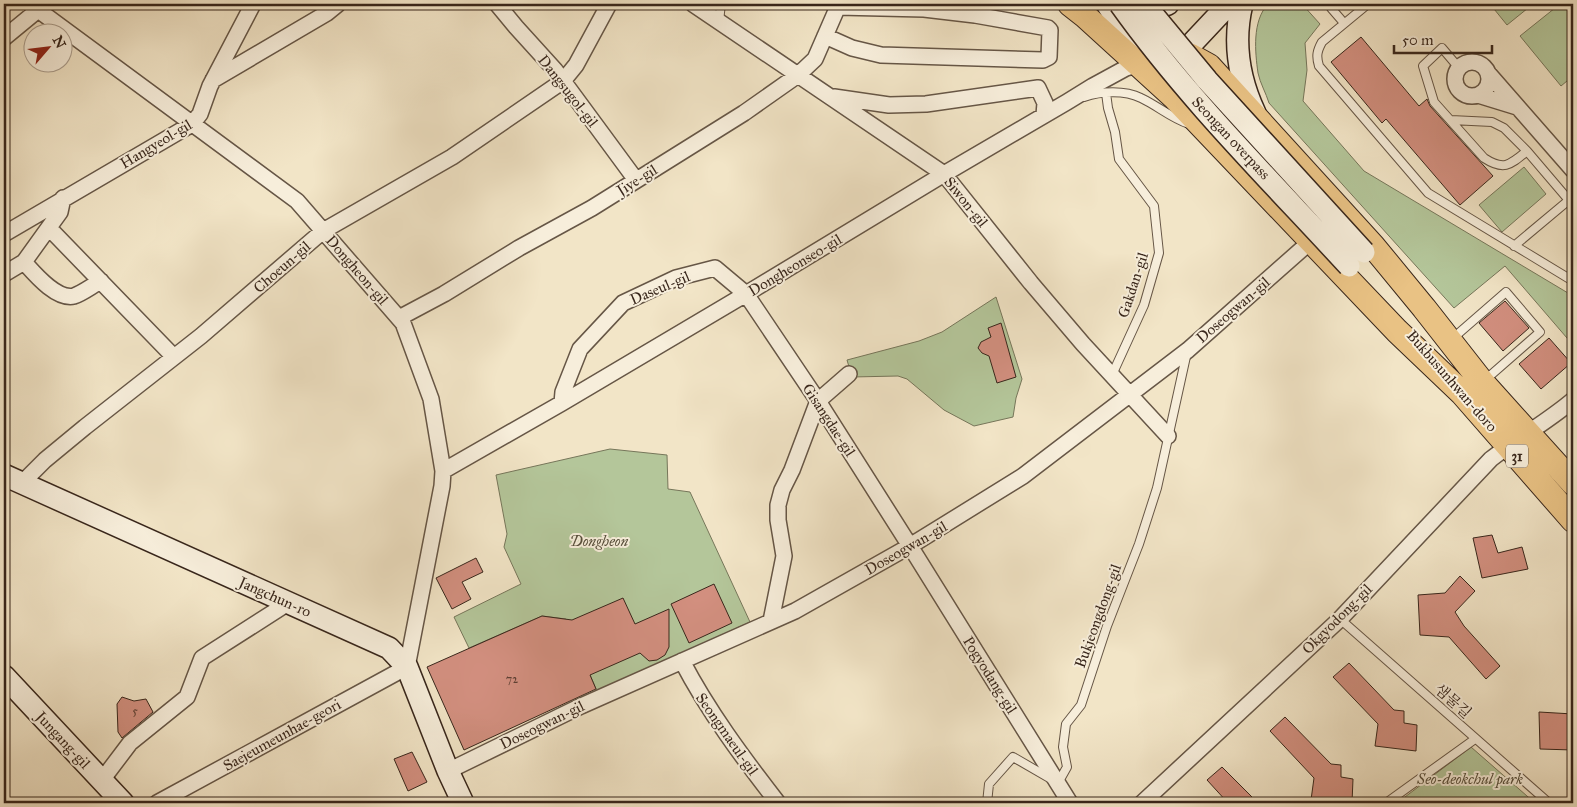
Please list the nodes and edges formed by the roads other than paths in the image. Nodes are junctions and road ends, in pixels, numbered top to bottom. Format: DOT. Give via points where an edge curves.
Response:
graph roads {
  1 [pos="253,4"];
  2 [pos="338,4"];
  3 [pos="497,4"];
  4 [pos="609,4"];
  5 [pos="694,4"];
  6 [pos="721,4"];
  7 [pos="1229,4"];
  8 [pos="1242,4"];
  9 [pos="1368,4"];
  10 [pos="838,5"];
  11 [pos="1157,5"];
  12 [pos="37,6"];
  13 [pos="1095,6"];
  14 [pos="1331,8"];
  15 [pos="719,21"];
  16 [pos="1344,24"];
  17 [pos="825,36"];
  18 [pos="4,38"];
  19 [pos="1187,49"];
  20 [pos="1132,57"];
  21 [pos="1459,68"];
  22 [pos="1488,73"];
  23 [pos="798,75"];
  24 [pos="212,81"];
  25 [pos="563,81"];
  26 [pos="1106,93"];
  27 [pos="1478,95"];
  28 [pos="830,97"];
  29 [pos="1175,98"];
  30 [pos="1067,102"];
  31 [pos="1518,108"];
  32 [pos="1044,116"];
  33 [pos="1259,120"];
  34 [pos="1451,120"];
  35 [pos="192,124"];
  36 [pos="1211,136"];
  37 [pos="1527,151"];
  38 [pos="1573,170"];
  39 [pos="944,174"];
  40 [pos="636,180"];
  41 [pos="63,198"];
  42 [pos="1571,202"];
  43 [pos="49,228"];
  44 [pos="323,231"];
  45 [pos="4,234"];
  46 [pos="1311,241"];
  47 [pos="1514,246"];
  48 [pos="1357,259"];
  49 [pos="24,262"];
  50 [pos="4,274"];
  51 [pos="101,281"];
  52 [pos="1573,281"];
  53 [pos="746,294"];
  54 [pos="399,318"];
  55 [pos="1450,341"];
  56 [pos="1188,350"];
  57 [pos="174,357"];
  58 [pos="849,374"];
  59 [pos="1112,375"];
  60 [pos="1474,384"];
  61 [pos="1130,394"];
  62 [pos="1573,400"];
  63 [pos="818,401"];
  64 [pos="562,403"];
  65 [pos="1529,433"];
  66 [pos="1168,436"];
  67 [pos="1508,446"];
  68 [pos="443,471"];
  69 [pos="13,479"];
  70 [pos="1573,483"];
  71 [pos="1573,520"];
  72 [pos="910,546"];
  73 [pos="288,603"];
  74 [pos="1340,618"];
  75 [pos="771,621"];
  76 [pos="682,661"];
  77 [pos="407,667"];
  78 [pos="4,676"];
  79 [pos="1475,739"];
  80 [pos="448,771"];
  81 [pos="102,780"];
  82 [pos="1058,784"];
  83 [pos="123,803"];
  84 [pos="157,803"];
  85 [pos="463,803"];
  86 [pos="778,803"];
  87 [pos="987,803"];
  88 [pos="1070,803"];
  89 [pos="1142,803"];
  90 [pos="1386,803"];
  91 [pos="1548,803"];
  1 -- 24 [label="street, Hangyeol-gil"];
  2 -- 24 [label="street"];
  3 -- 25 [label="street, Dangsugol-gil"];
  4 -- 25 [label="street, Choeun-gil" via="576,65"];
  5 -- 15 [label="street, Siwon-gil"];
  6 -- 15 [label="lane"];
  7 -- 19 [label="main road"];
  8 -- 33 [label="main road" via="1238,29 1239,60 1245,88"];
  9 -- 16 [label="lane"];
  10 -- 17 [label="street, Jiye-gil"];
  10 -- 17 [label="street" via="924,9 1048,28 1049,57 1042,60 881,55 852,48"];
  11 -- 13 [label="main road" via="1138,11"];
  11 -- 19 [label="main road"];
  11 -- 48 [label="main road, Seongan overpass, bridge" via="1176,44"];
  12 -- 18 [label="street"];
  12 -- 35 [label="street, Dongheon-gil"];
  13 -- 20 [label="main road"];
  13 -- 48 [label="main road, Seongan overpass, bridge" via="1137,28 1192,95"];
  14 -- 16 [label="lane"];
  15 -- 23 [label="street, Siwon-gil"];
  16 -- 47 [label="lane" via="1322,42 1318,50 1319,66 1428,193"];
  17 -- 23 [label="street, Jiye-gil" via="815,59"];
  19 -- 20 [label="main road" via="1144,46"];
  19 -- 29 [label="main road" via="1173,63 1170,72"];
  19 -- 33 [label="main road" via="1210,66"];
  20 -- 29 [label="main road"];
  20 -- 30 [label="street, Dongheonseo-gil"];
  21 -- 22 [label="street" via="1476,62"];
  21 -- 27 [label="street" via="1455,75 1459,91 1470,97"];
  21 -- 34 [label="lane" via="1442,48 1423,66 1434,102"];
  22 -- 27 [label="street" via="1486,90"];
  22 -- 31 [label="street"];
  23 -- 28 [label="street, Siwon-gil"];
  23 -- 40 [label="street, Jiye-gil" via="744,113"];
  24 -- 35 [label="street, Hangyeol-gil" via="200,114"];
  25 -- 40 [label="street, Dangsugol-gil"];
  25 -- 44 [label="street, Choeun-gil" via="452,156"];
  26 -- 30 [label="lane"];
  26 -- 36 [label="lane" via="1140,98"];
  26 -- 59 [label="lane, Gakdan-gil" via="1119,159 1154,206 1160,253 1144,305"];
  27 -- 31 [label="street"];
  28 -- 32 [label="street" via="889,104 926,104 1038,88 1045,103"];
  28 -- 39 [label="street, Siwon-gil"];
  29 -- 36 [label="main road"];
  30 -- 32 [label="street, Dongheonseo-gil"];
  31 -- 38 [label="street"];
  32 -- 39 [label="street, Dongheonseo-gil"];
  33 -- 55 [label="main road" via="1373,246"];
  34 -- 37 [label="lane" via="1492,122 1504,128"];
  34 -- 37 [label="lane" via="1484,158 1494,164 1504,166"];
  35 -- 41 [label="street, Hangyeol-gil"];
  35 -- 44 [label="street, Dongheon-gil" via="297,201"];
  36 -- 46 [label="main road"];
  37 -- 42 [label="lane"];
  39 -- 53 [label="street, Dongheonseo-gil"];
  39 -- 59 [label="street, Siwon-gil" via="1031,283"];
  40 -- 54 [label="street, Jiye-gil"];
  41 -- 43 [label="street" via="60,212"];
  41 -- 45 [label="street, Hangyeol-gil"];
  42 -- 47 [label="lane"];
  43 -- 49 [label="street"];
  43 -- 51 [label="street"];
  44 -- 54 [label="street, Dongheon-gil"];
  44 -- 57 [label="street, Choeun-gil"];
  46 -- 56 [label="street, Doseogwan-gil"];
  46 -- 60 [label="main road" via="1397,331"];
  47 -- 52 [label="lane"];
  48 -- 60 [label="main road, Bukbusunhwan-doro" via="1388,308"];
  49 -- 50 [label="street"];
  49 -- 51 [label="street" via="43,283 67,296 75,296"];
  51 -- 57 [label="street"];
  53 -- 63 [label="street, Gisangdae-gil"];
  53 -- 64 [label="street, Dongheonseo-gil"];
  53 -- 64 [label="street, Daseul-gil" via="715,268 676,278 623,303 580,349 563,392"];
  54 -- 68 [label="street, Dongheon-gil" via="431,399"];
  55 -- 60 [label="main road"];
  55 -- 60 [label="lane" via="1506,292 1540,332"];
  56 -- 61 [label="street, Doseogwan-gil"];
  56 -- 66 [label="lane, Bukjeongdong-gil"];
  57 -- 69 [label="street, Choeun-gil" via="52,454"];
  58 -- 63 [label="street"];
  59 -- 61 [label="street, Siwon-gil"];
  60 -- 65 [label="main road, Bukbusunhwan-doro / 31"];
  60 -- 67 [label="main road, Bukbusunhwan-doro / 31"];
  61 -- 66 [label="street, Siwon-gil"];
  61 -- 72 [label="street, Doseogwan-gil" via="1024,476"];
  62 -- 65 [label="street, Okgyodong-gil"];
  63 -- 72 [label="street, Gisangdae-gil"];
  63 -- 75 [label="street" via="778,505 784,556"];
  64 -- 68 [label="street, Dongheonseo-gil"];
  65 -- 67 [label="street, Okgyodong-gil"];
  65 -- 70 [label="main road, Bukbusunhwan-doro / 31"];
  66 -- 82 [label="lane, Bukjeongdong-gil" via="1139,544 1106,626 1081,705 1066,724 1063,747 1067,766"];
  67 -- 71 [label="main road, Bukbusunhwan-doro / 31"];
  67 -- 74 [label="street, Okgyodong-gil" via="1491,459"];
  68 -- 77 [label="street, Dongheon-gil"];
  69 -- 73 [label="main road, Jangchun-ro"];
  72 -- 75 [label="street, Doseogwan-gil" via="795,611"];
  72 -- 82 [label="street, Pogyodang-gil"];
  73 -- 77 [label="main road, Jangchun-ro" via="389,648"];
  73 -- 81 [label="street" via="202,658 187,697 130,743"];
  74 -- 79 [label="lane, 샘물길"];
  74 -- 89 [label="street, Okgyodong-gil"];
  75 -- 76 [label="street, Doseogwan-gil"];
  76 -- 80 [label="street, Doseogwan-gil"];
  76 -- 86 [label="street, Seongmaeul-gil" via="698,693"];
  77 -- 80 [label="main road, Jangchun-ro"];
  77 -- 84 [label="street, Saejeumeunhae-geori"];
  78 -- 81 [label="main road, Jungang-gil"];
  79 -- 90 [label="lane"];
  79 -- 91 [label="lane, 샘물길"];
  80 -- 85 [label="main road, Jangchun-ro"];
  81 -- 83 [label="main road, Jungang-gil"];
  82 -- 87 [label="lane" via="1013,757 989,784"];
  82 -- 88 [label="street, Pogyodang-gil"];
}
